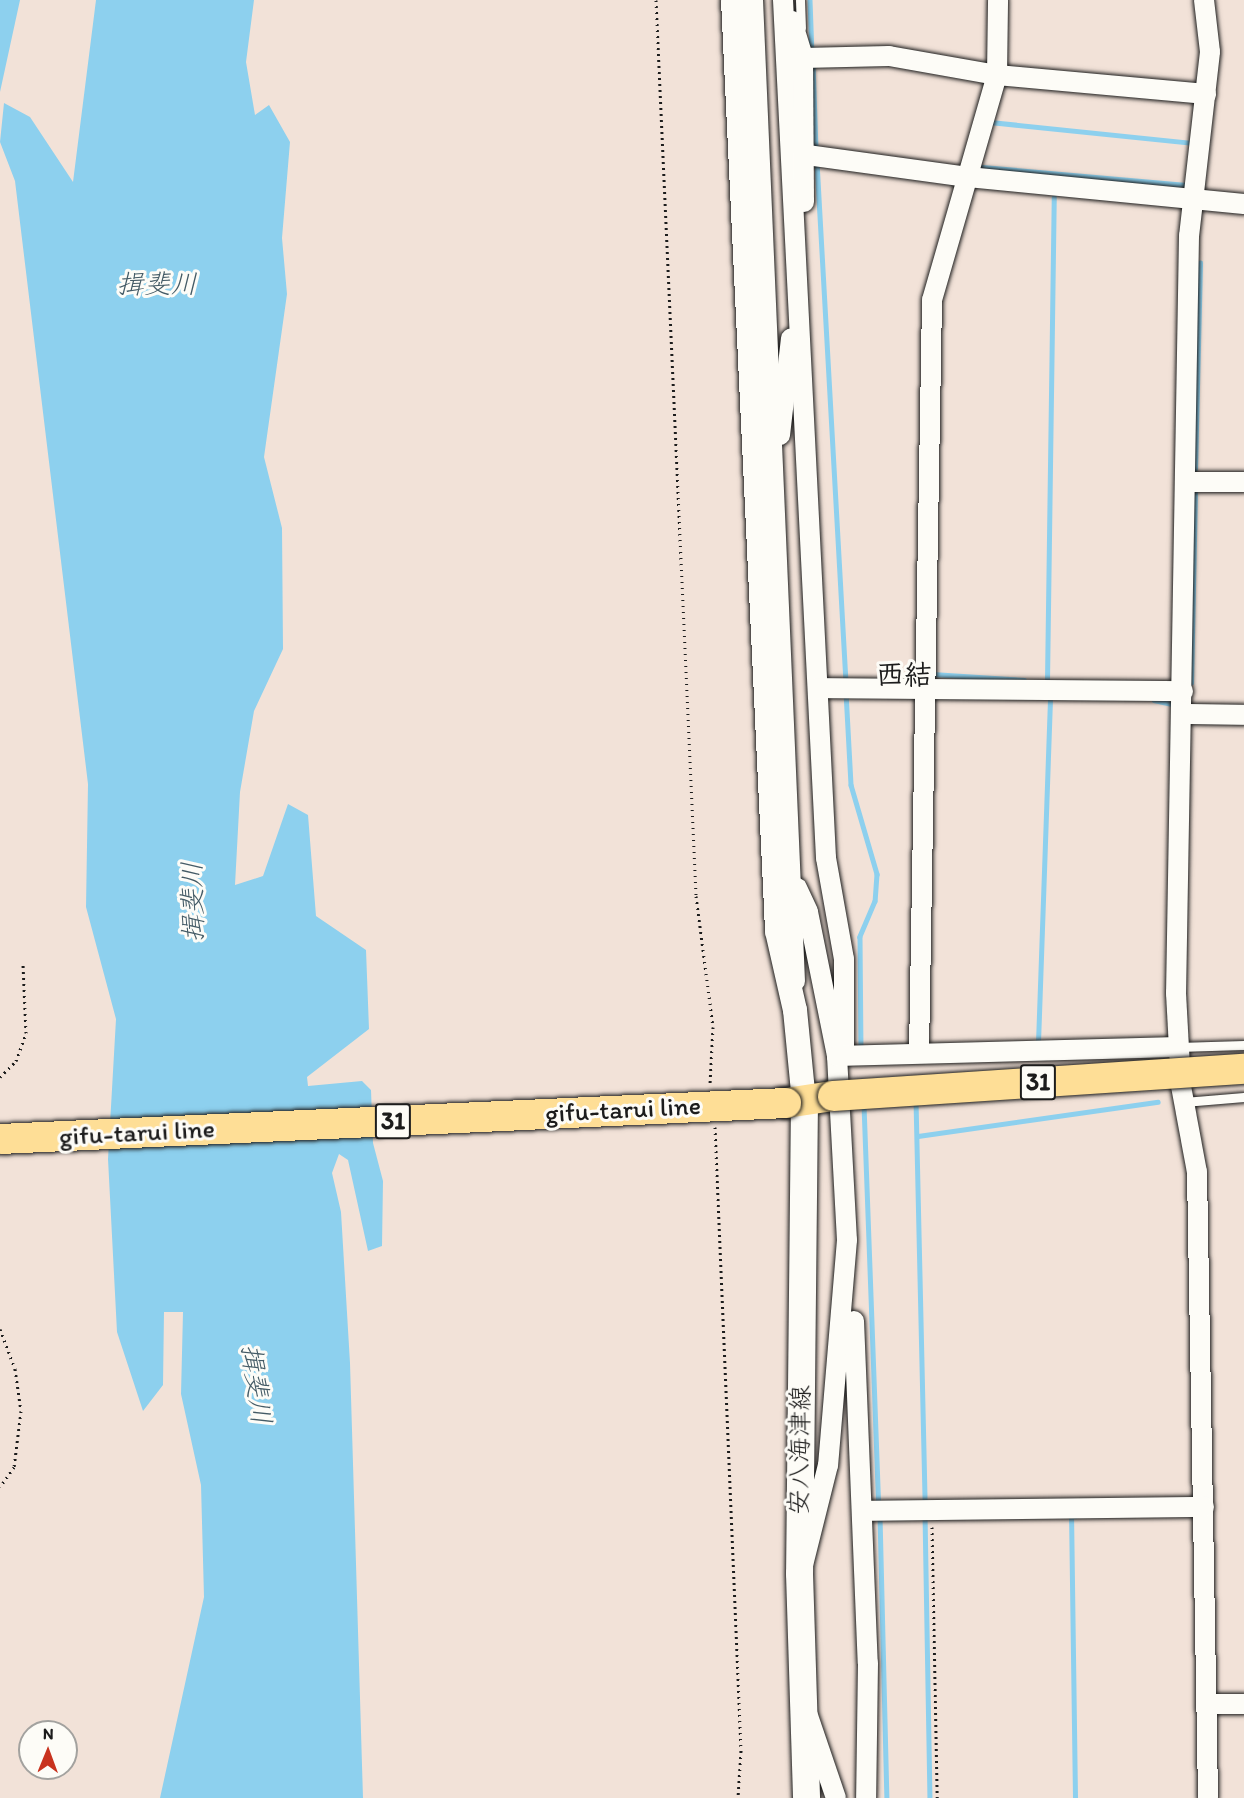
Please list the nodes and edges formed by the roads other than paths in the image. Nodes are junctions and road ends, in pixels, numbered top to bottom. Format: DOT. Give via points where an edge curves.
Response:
graph roads {
  1 [pos="733,0"];
  2 [pos="753,0"];
  3 [pos="785,0"];
  4 [pos="800,0"];
  5 [pos="998,0"];
  6 [pos="1204,0"];
  7 [pos="803,58"];
  8 [pos="997,75"];
  9 [pos="1206,94"];
  10 [pos="807,155"];
  11 [pos="968,177"];
  12 [pos="1194,197"];
  13 [pos="1244,204"];
  14 [pos="797,271"];
  15 [pos="773,466"];
  16 [pos="1186,482"];
  17 [pos="1244,482"];
  18 [pos="924,686"];
  19 [pos="818,688"];
  20 [pos="1183,691"];
  21 [pos="1183,714"];
  22 [pos="1244,715"];
  23 [pos="793,880"];
  24 [pos="795,1010"];
  25 [pos="1244,1045"];
  26 [pos="1178,1047"];
  27 [pos="920,1053"];
  28 [pos="837,1056"];
  29 [pos="1244,1070"];
  30 [pos="1244,1096"];
  31 [pos="807,1100"];
  32 [pos="1184,1102"];
  33 [pos="0,1139"];
  34 [pos="847,1240"];
  35 [pos="1204,1507"];
  36 [pos="862,1511"];
  37 [pos="798,1573"];
  38 [pos="1207,1704"];
  39 [pos="1244,1704"];
  40 [pos="805,1708"];
  41 [pos="806,1798"];
  42 [pos="836,1798"];
  43 [pos="866,1798"];
  44 [pos="1208,1798"];
  1 -- 24 [label="street" via="777,931"];
  2 -- 15 [label="street"];
  3 -- 7 [label="street"];
  3 -- 14 [label="street"];
  4 -- 7 [label="lane"];
  5 -- 8 [label="street"];
  6 -- 9 [label="street" via="1210,52"];
  7 -- 8 [label="street" via="890,56"];
  7 -- 10 [label="street"];
  8 -- 9 [label="street"];
  8 -- 11 [label="street"];
  9 -- 12 [label="street"];
  10 -- 11 [label="street"];
  10 -- 14 [label="street"];
  11 -- 12 [label="street"];
  11 -- 18 [label="street" via="932,300"];
  12 -- 13 [label="street"];
  12 -- 16 [label="street"];
  14 -- 15 [label="street" via="783,421"];
  14 -- 19 [label="street"];
  15 -- 23 [label="street"];
  16 -- 17 [label="street"];
  16 -- 20 [label="street"];
  18 -- 19 [label="street"];
  18 -- 20 [label="street"];
  18 -- 27 [label="street"];
  19 -- 28 [label="street" via="826,858 844,959 844,1049"];
  20 -- 21 [label="street"];
  21 -- 22 [label="street"];
  21 -- 26 [label="street"];
  23 -- 24 [label="street"];
  23 -- 28 [label="street" via="808,912"];
  24 -- 31 [label="street"];
  25 -- 26 [label="lane"];
  26 -- 27 [label="street"];
  26 -- 32 [label="street"];
  27 -- 28 [label="street"];
  28 -- 34 [label="street"];
  29 -- 31 [label="main road, gifu-tarui line / 31, bridge"];
  30 -- 32 [label="lane"];
  31 -- 33 [label="main road, gifu-tarui line / 31, bridge"];
  31 -- 37 [label="main road, 安八海津線"];
  32 -- 35 [label="street" via="1197,1172"];
  34 -- 36 [label="street"];
  34 -- 37 [label="street" via="828,1465 811,1549"];
  35 -- 36 [label="street"];
  35 -- 38 [label="street"];
  36 -- 43 [label="street"];
  37 -- 40 [label="main road, 安八海津線"];
  38 -- 39 [label="street"];
  38 -- 44 [label="street"];
  40 -- 41 [label="main road, 安八海津線"];
  40 -- 42 [label="street"];
}
